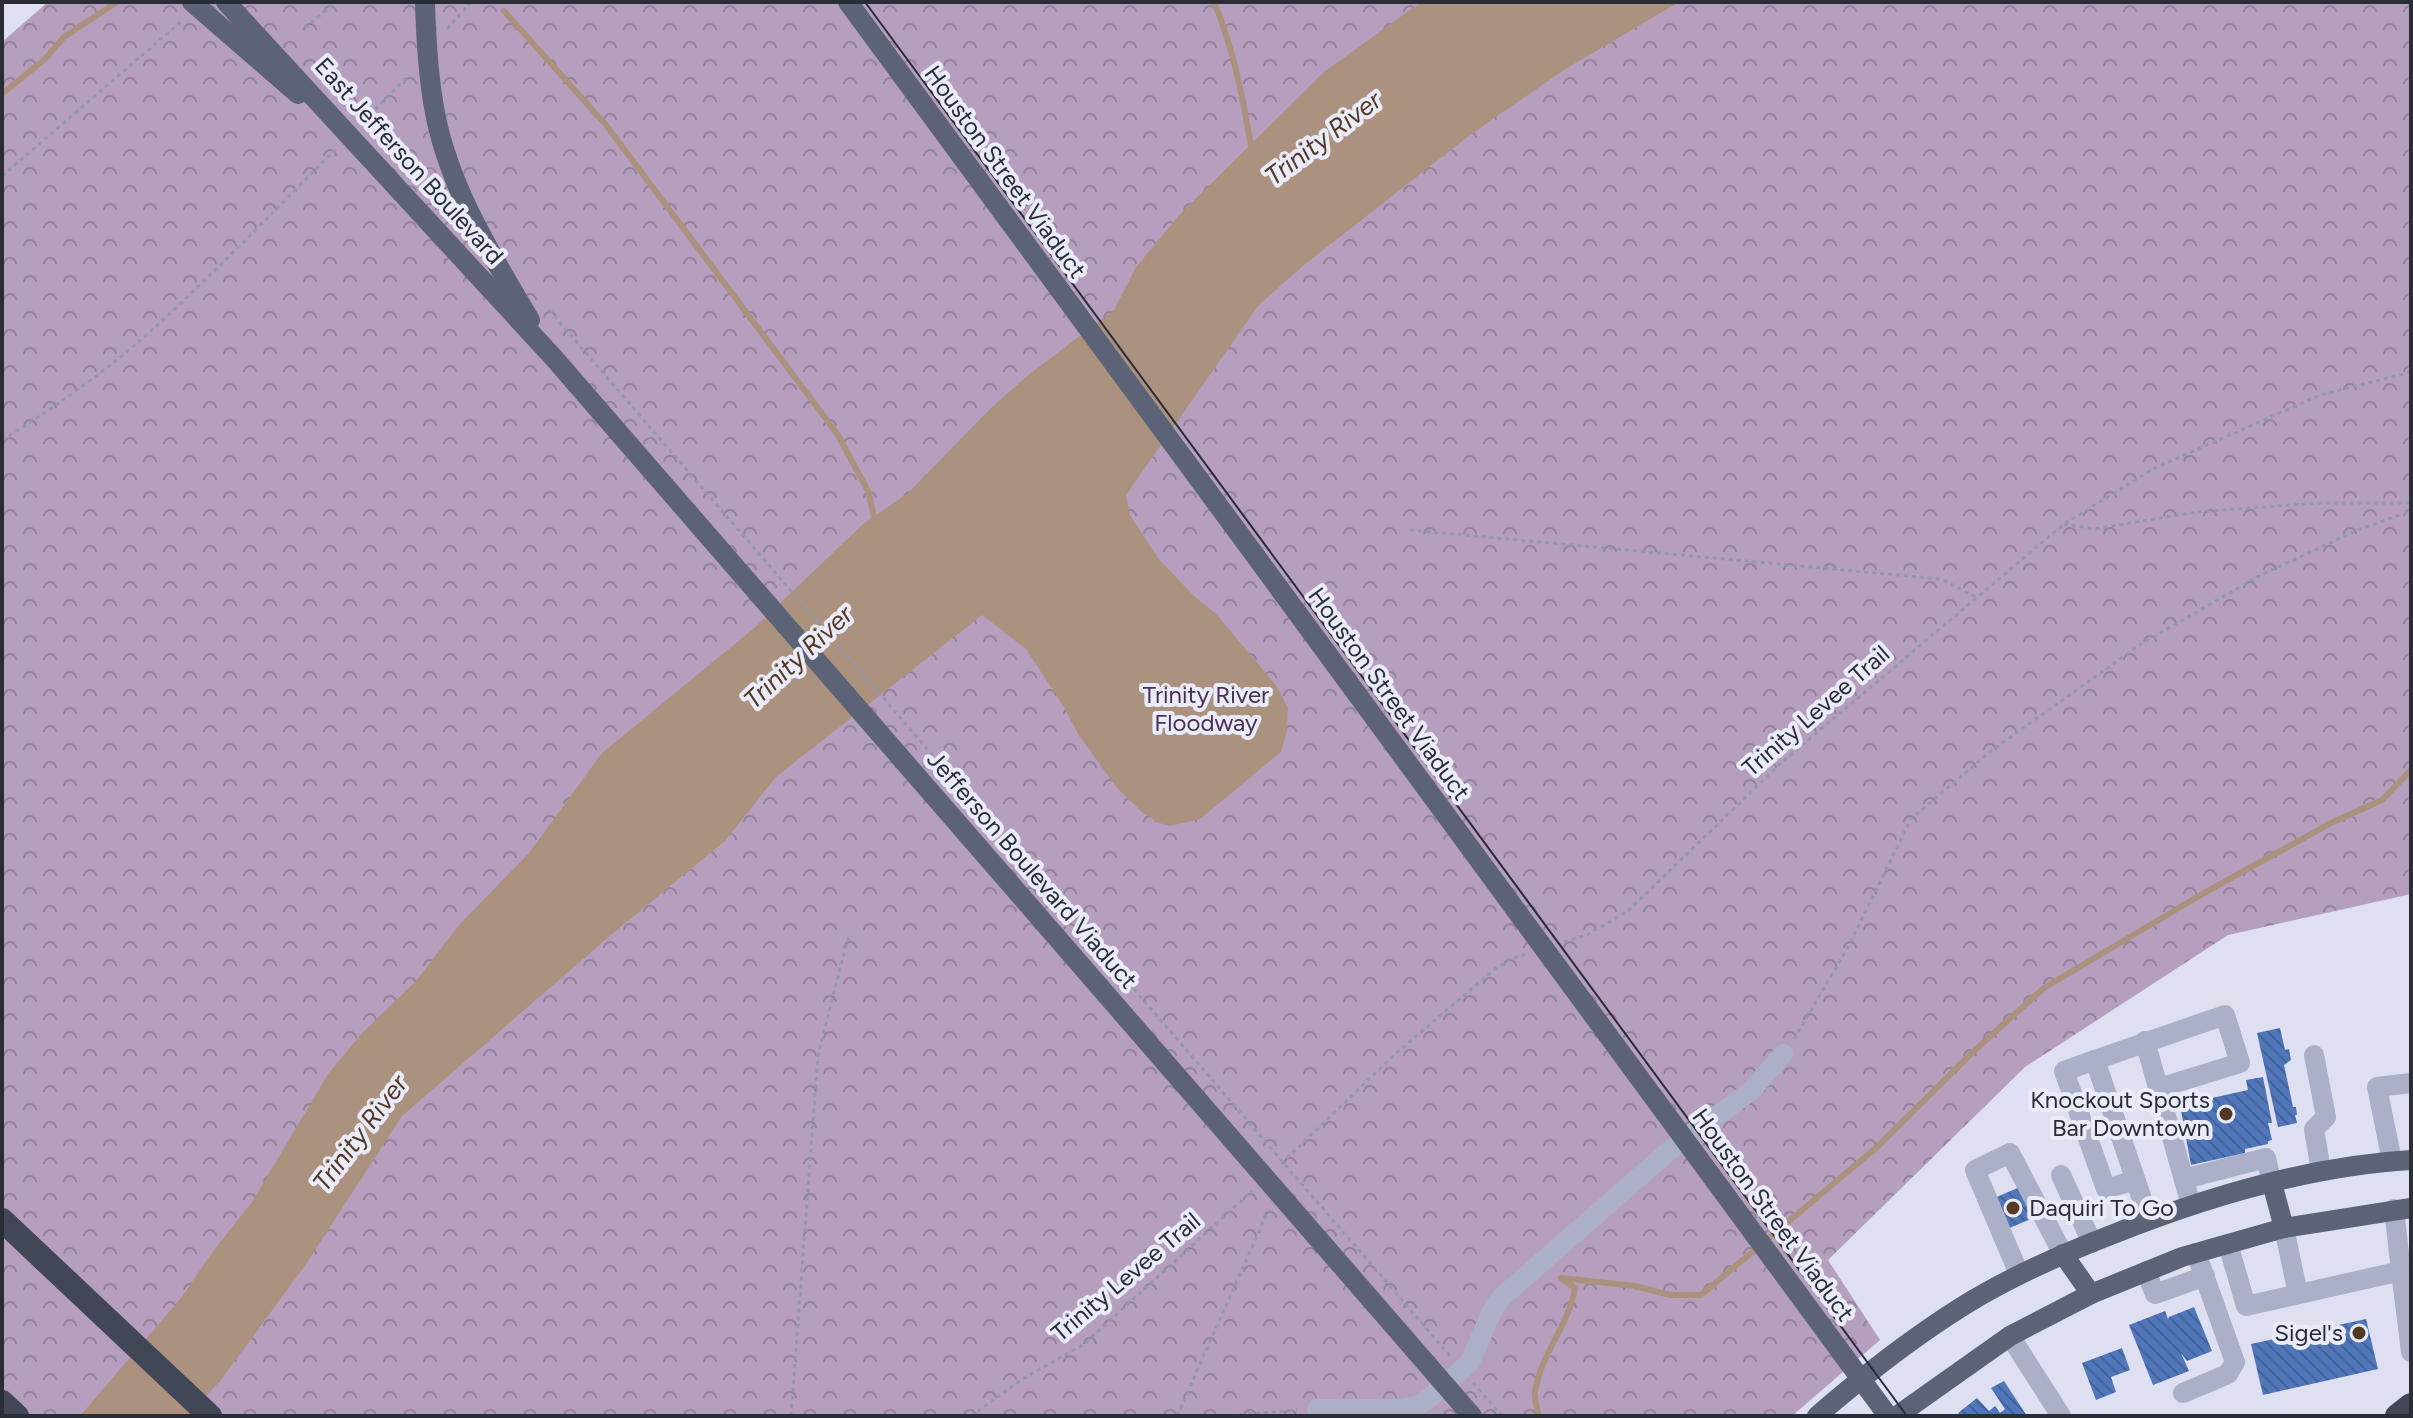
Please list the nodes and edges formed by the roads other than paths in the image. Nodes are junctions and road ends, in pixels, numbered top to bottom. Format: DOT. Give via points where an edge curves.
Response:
graph roads {
  1 [pos="226,2"];
  2 [pos="425,2"];
  3 [pos="848,2"];
  4 [pos="191,8"];
  5 [pos="352,145"];
  6 [pos="553,357"];
  7 [pos="2145,1041"];
  8 [pos="1783,1054"];
  9 [pos="2314,1055"];
  10 [pos="2095,1060"];
  11 [pos="2411,1083"];
  12 [pos="2159,1088"];
  13 [pos="2401,1161"];
  14 [pos="2321,1171"];
  15 [pos="2061,1175"];
  16 [pos="2184,1179"];
  17 [pos="2135,1180"];
  18 [pos="2272,1183"];
  19 [pos="2191,1205"];
  20 [pos="2402,1209"];
  21 [pos="2,1220"];
  22 [pos="2149,1220"];
  23 [pos="2284,1228"];
  24 [pos="2,1231"];
  25 [pos="2092,1243"];
  26 [pos="2228,1244"];
  27 [pos="2196,1253"];
  28 [pos="2063,1254"];
  29 [pos="48,1264"];
  30 [pos="2146,1271"];
  31 [pos="2401,1271"];
  32 [pos="2019,1274"];
  33 [pos="2205,1276"];
  34 [pos="2091,1294"];
  35 [pos="2298,1294"];
  36 [pos="2010,1336"];
  37 [pos="2411,1352"];
  38 [pos="2183,1393"];
  39 [pos="2,1402"];
  40 [pos="2411,1405"];
  41 [pos="1317,1409"];
  42 [pos="1419,1411"];
  43 [pos="1825,1413"];
  44 [pos="17,1416"];
  45 [pos="210,1416"];
  46 [pos="1472,1416"];
  47 [pos="1888,1416"];
  48 [pos="1897,1416"];
  49 [pos="2061,1416"];
  50 [pos="2397,1416"];
  1 -- 5 [label="main road, East Jefferson Boulevard"];
  2 -- 6 [label="main road" via="433,104 452,171 488,250"];
  3 -- 47 [label="main road, Houston Street Viaduct"];
  4 -- 5 [label="main road"];
  5 -- 6 [label="main road, East Jefferson Boulevard"];
  6 -- 46 [label="main road, Jefferson Boulevard Viaduct"];
  7 -- 10 [label="lane"];
  7 -- 12 [label="lane"];
  7 -- 12 [label="lane" via="2225,1015 2240,1063"];
  8 -- 42 [label="lane" via="1751,1091 1670,1150 1503,1296 1470,1362"];
  9 -- 14 [label="lane" via="2326,1117 2314,1129"];
  10 -- 17 [label="lane"];
  10 -- 17 [label="lane" via="2064,1071 2106,1189"];
  11 -- 13 [label="lane" via="2377,1087"];
  12 -- 16 [label="lane"];
  13 -- 14 [label="main road"];
  14 -- 18 [label="main road"];
  15 -- 25 [label="lane"];
  16 -- 18 [label="lane" via="2266,1158"];
  16 -- 19 [label="lane"];
  17 -- 22 [label="lane"];
  18 -- 19 [label="main road"];
  18 -- 23 [label="main road"];
  19 -- 22 [label="main road"];
  20 -- 23 [label="main road"];
  20 -- 31 [label="lane"];
  21 -- 29 [label="highway"];
  22 -- 25 [label="main road"];
  23 -- 26 [label="main road"];
  23 -- 35 [label="lane"];
  24 -- 29 [label="highway"];
  25 -- 28 [label="main road"];
  26 -- 27 [label="main road"];
  26 -- 35 [label="lane" via="2246,1306"];
  27 -- 30 [label="main road"];
  27 -- 33 [label="lane"];
  28 -- 32 [label="main road"];
  28 -- 32 [label="lane" via="2010,1153 1975,1170"];
  28 -- 34 [label="main road"];
  29 -- 45 [label="highway"];
  30 -- 33 [label="lane" via="2155,1294"];
  30 -- 34 [label="main road"];
  31 -- 35 [label="lane"];
  31 -- 37 [label="lane"];
  32 -- 43 [label="main road" via="1901,1349"];
  33 -- 38 [label="lane" via="2235,1362 2228,1374"];
  34 -- 36 [label="main road"];
  36 -- 48 [label="main road"];
  36 -- 49 [label="lane"];
  39 -- 44 [label="highway"];
  40 -- 50 [label="highway"];
  41 -- 42 [label="lane"];
}
